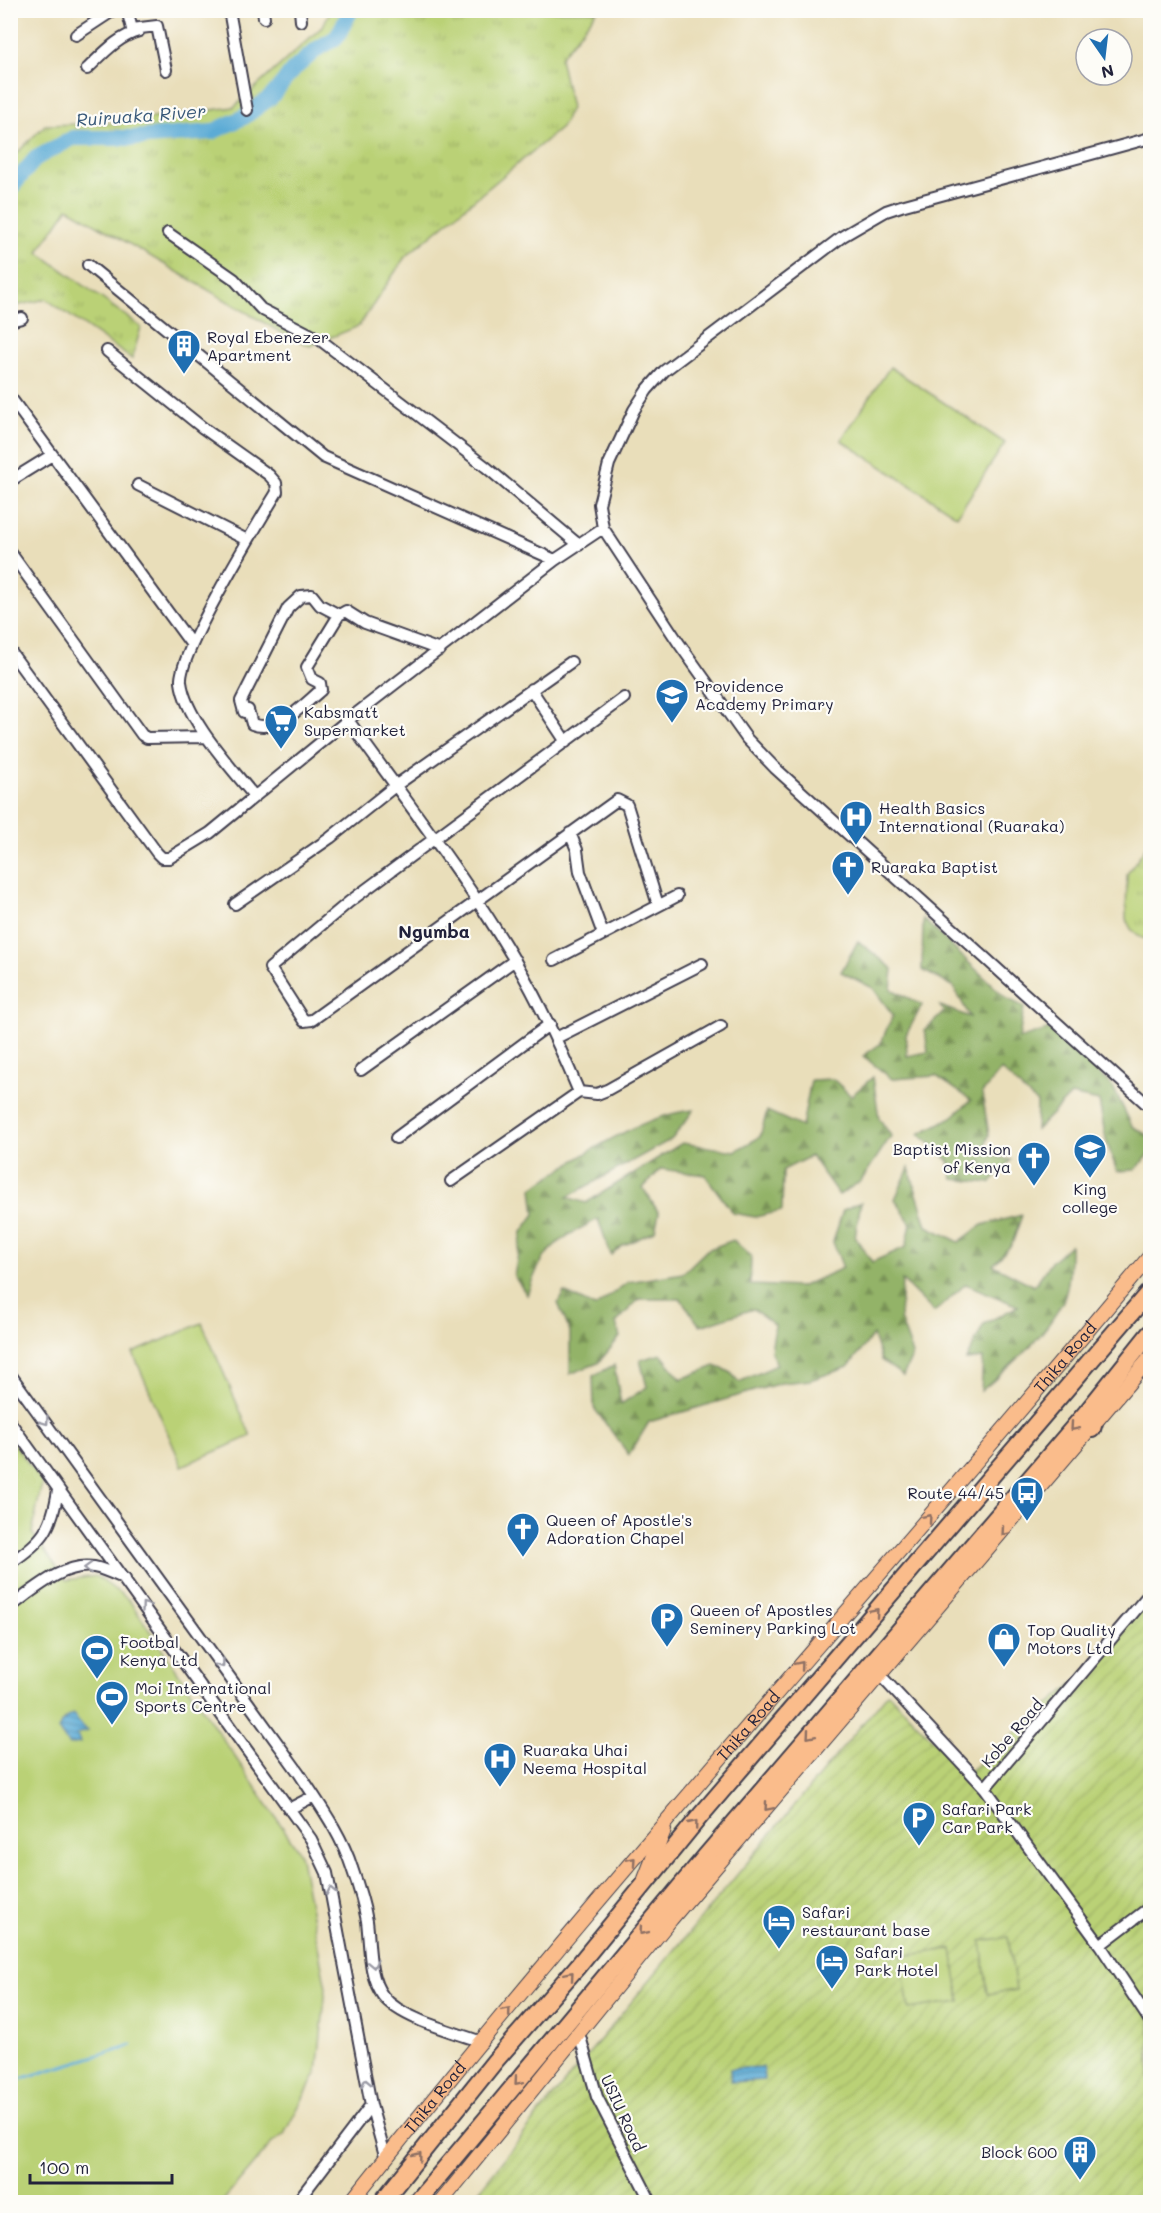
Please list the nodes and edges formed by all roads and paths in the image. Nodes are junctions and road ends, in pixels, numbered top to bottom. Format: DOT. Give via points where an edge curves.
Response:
graph roads {
  1 [pos="114,10"];
  2 [pos="127,10"];
  3 [pos="229,10"];
  4 [pos="157,26"];
  5 [pos="76,35"];
  6 [pos="87,69"];
  7 [pos="166,70"];
  8 [pos="247,110"];
  9 [pos="1150,138"];
  10 [pos="168,233"];
  11 [pos="88,266"];
  12 [pos="107,351"];
  13 [pos="10,397"];
  14 [pos="52,455"];
  15 [pos="10,481"];
  16 [pos="138,484"];
  17 [pos="603,528"];
  18 [pos="248,540"];
  19 [pos="579,545"];
  20 [pos="10,552"];
  21 [pos="555,560"];
  22 [pos="339,615"];
  23 [pos="192,645"];
  24 [pos="440,650"];
  25 [pos="10,651"];
  26 [pos="571,662"];
  27 [pos="531,689"];
  28 [pos="624,698"];
  29 [pos="348,720"];
  30 [pos="205,736"];
  31 [pos="566,742"];
  32 [pos="395,786"];
  33 [pos="254,796"];
  34 [pos="570,833"];
  35 [pos="434,841"];
  36 [pos="677,896"];
  37 [pos="477,901"];
  38 [pos="235,904"];
  39 [pos="658,905"];
  40 [pos="603,934"];
  41 [pos="515,960"];
  42 [pos="554,960"];
  43 [pos="702,964"];
  44 [pos="550,1024"];
  45 [pos="721,1026"];
  46 [pos="556,1038"];
  47 [pos="361,1070"];
  48 [pos="579,1092"];
  49 [pos="1150,1107"];
  50 [pos="396,1138"];
  51 [pos="451,1180"];
  52 [pos="1150,1256"];
  53 [pos="1150,1291"];
  54 [pos="1150,1333"];
  55 [pos="1150,1358"];
  56 [pos="10,1374"];
  57 [pos="1104,1391"];
  58 [pos="10,1422"];
  59 [pos="1092,1428"];
  60 [pos="58,1490"];
  61 [pos="10,1563"];
  62 [pos="125,1579"];
  63 [pos="1150,1593"];
  64 [pos="10,1607"];
  65 [pos="880,1675"];
  66 [pos="985,1788"];
  67 [pos="314,1796"];
  68 [pos="290,1809"];
  69 [pos="668,1819"];
  70 [pos="640,1889"];
  71 [pos="1150,1907"];
  72 [pos="1100,1945"];
  73 [pos="1150,2021"];
  74 [pos="579,2033"];
  75 [pos="482,2042"];
  76 [pos="370,2105"];
  77 [pos="386,2159"];
  78 [pos="297,2202"];
  79 [pos="351,2202"];
  80 [pos="382,2202"];
  81 [pos="417,2202"];
  82 [pos="441,2202"];
  83 [pos="651,2202"];
  1 -- 5 [label="street"];
  2 -- 4 [label="street" via="132,29"];
  3 -- 8 [label="street"];
  4 -- 6 [label="street" via="126,35"];
  4 -- 7 [label="street"];
  9 -- 17 [label="street" via="901,206 843,236 664,371 647,390 609,464 599,504"];
  10 -- 19 [label="street" via="234,279 261,309 320,339"];
  11 -- 21 [label="street" via="323,457"];
  12 -- 18 [label="street" via="276,483 277,492"];
  13 -- 14 [label="street"];
  14 -- 15 [label="street"];
  14 -- 23 [label="street"];
  16 -- 18 [label="street"];
  17 -- 19 [label="street"];
  17 -- 49 [label="street" via="678,642 758,751"];
  18 -- 23 [label="street"];
  19 -- 21 [label="street"];
  20 -- 30 [label="street" via="142,735"];
  21 -- 24 [label="street"];
  22 -- 22 [label="street" via="320,605 312,595 301,596 288,608 241,700 252,724 279,723 321,690 307,667"];
  22 -- 24 [label="street" via="346,611 365,623"];
  23 -- 30 [label="street" via="182,668 182,683"];
  24 -- 29 [label="street"];
  25 -- 33 [label="street" via="162,858 177,854 210,833"];
  26 -- 27 [label="street"];
  27 -- 31 [label="street"];
  27 -- 32 [label="street"];
  28 -- 31 [label="street"];
  29 -- 32 [label="street"];
  29 -- 33 [label="street"];
  30 -- 33 [label="street"];
  31 -- 35 [label="street"];
  32 -- 35 [label="street"];
  32 -- 38 [label="street" via="330,838"];
  34 -- 37 [label="street"];
  34 -- 39 [label="street" via="617,800 625,801"];
  34 -- 40 [label="street"];
  35 -- 37 [label="street"];
  35 -- 37 [label="street" via="272,964 274,978 304,1021 312,1020"];
  36 -- 39 [label="street"];
  37 -- 41 [label="street"];
  39 -- 40 [label="street"];
  40 -- 42 [label="street"];
  41 -- 44 [label="street"];
  41 -- 47 [label="street"];
  43 -- 46 [label="street"];
  44 -- 46 [label="street"];
  44 -- 50 [label="street"];
  45 -- 48 [label="street" via="607,1090 597,1094"];
  46 -- 48 [label="street"];
  48 -- 51 [label="street"];
  69 -- 52 [label="main road, Thika Road, one-way" via="1018,1415"];
  70 -- 53 [label="highway, Thika Road, one-way"];
  54 -- 57 [label="highway"];
  55 -- 59 [label="main road"];
  56 -- 67 [label="street, one-way"];
  57 -- 59 [label="highway"];
  57 -- 81 [label="highway, one-way"];
  58 -- 60 [label="street"];
  59 -- 65 [label="main road, one-way"];
  60 -- 61 [label="street" via="48,1530"];
  60 -- 62 [label="street"];
  62 -- 64 [label="street, one-way" via="96,1567 80,1566 50,1579"];
  68 -- 62 [label="street, one-way"];
  63 -- 66 [label="street, Kobe Road"];
  65 -- 66 [label="street"];
  65 -- 74 [label="main road, one-way"];
  66 -- 72 [label="street, Kobe Road"];
  67 -- 68 [label="street"];
  67 -- 75 [label="street, one-way" via="352,1866 366,1919 373,1969 383,1996 415,2017"];
  76 -- 68 [label="street, one-way" via="327,1873 311,1839"];
  69 -- 70 [label="main road"];
  75 -- 69 [label="main road, Thika Road, one-way"];
  80 -- 70 [label="highway, Thika Road, one-way"];
  71 -- 72 [label="street"];
  72 -- 73 [label="street, Kobe Road"];
  74 -- 82 [label="main road"];
  74 -- 83 [label="street, USIU Road" via="597,2097"];
  75 -- 77 [label="main road, Thika Road"];
  76 -- 77 [label="street"];
  76 -- 78 [label="street"];
  77 -- 79 [label="main road, Thika Road"];
}
